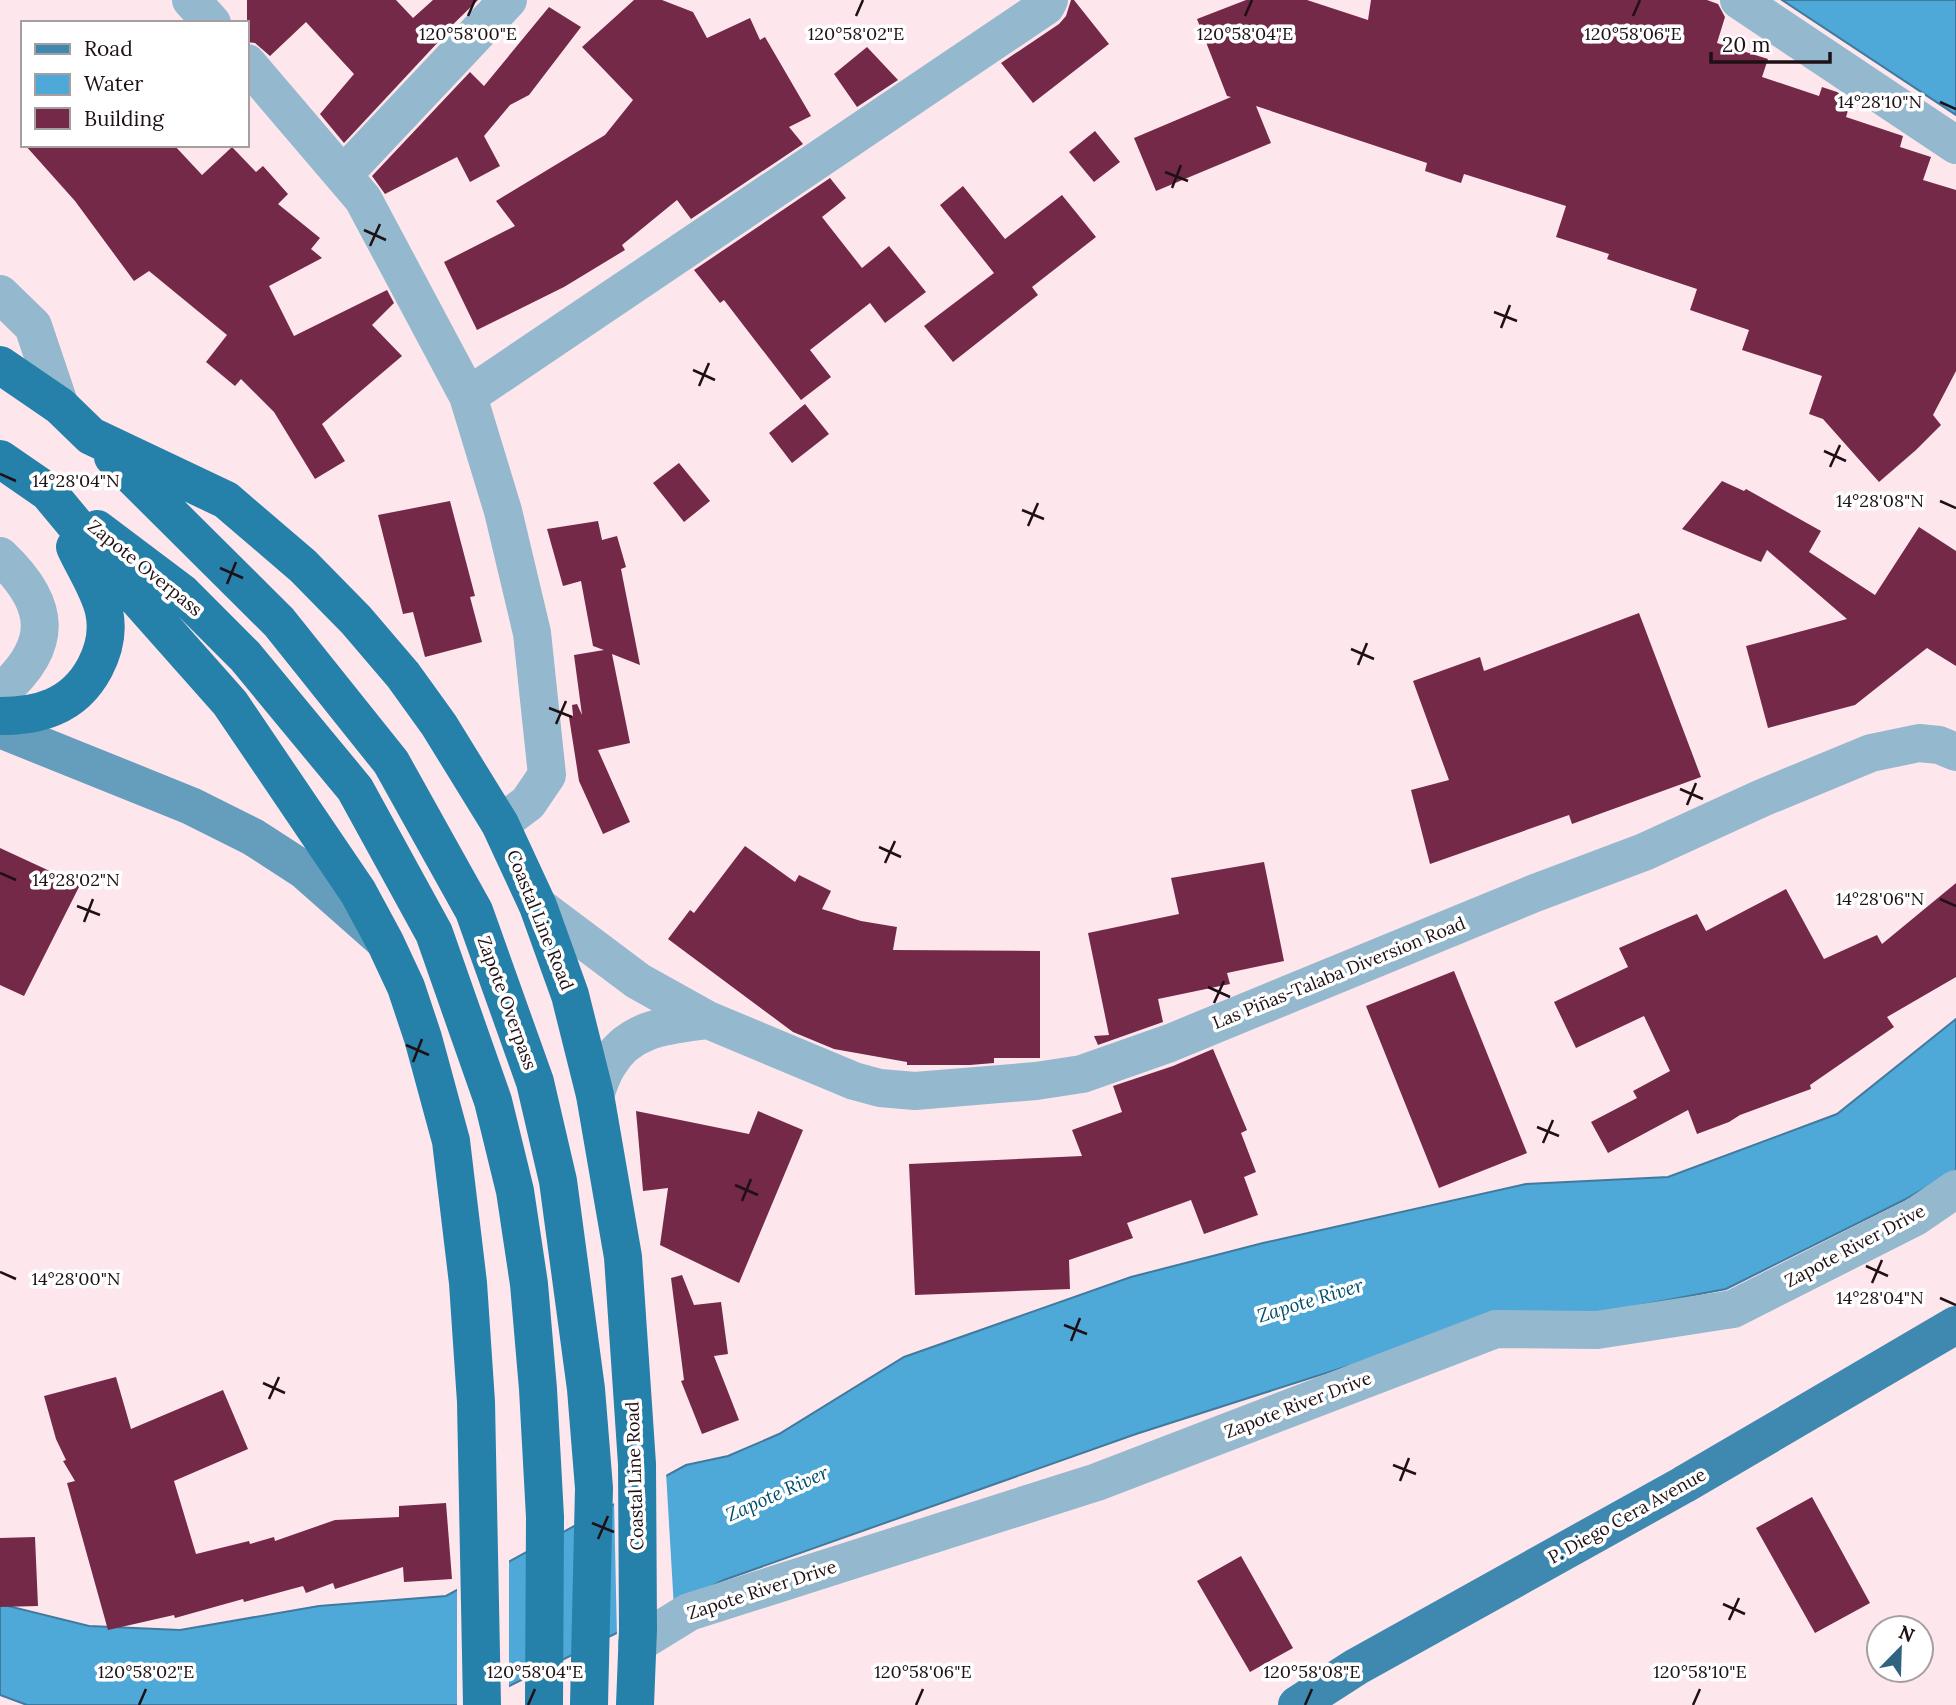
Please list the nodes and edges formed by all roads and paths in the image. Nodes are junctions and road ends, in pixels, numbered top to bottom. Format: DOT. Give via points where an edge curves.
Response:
graph roads {
  1 [pos="191,0"];
  2 [pos="508,0"];
  3 [pos="1049,0"];
  4 [pos="1739,0"];
  5 [pos="210,21"];
  6 [pos="248,64"];
  7 [pos="1956,145"];
  8 [pos="343,175"];
  9 [pos="0,294"];
  10 [pos="0,365"];
  11 [pos="468,396"];
  12 [pos="60,407"];
  13 [pos="91,436"];
  14 [pos="0,459"];
  15 [pos="48,492"];
  16 [pos="0,556"];
  17 [pos="0,693"];
  18 [pos="0,716"];
  19 [pos="0,729"];
  20 [pos="1956,751"];
  21 [pos="500,824"];
  22 [pos="538,906"];
  23 [pos="385,942"];
  24 [pos="708,1020"];
  25 [pos="595,1095"];
  26 [pos="1956,1189"];
  27 [pos="1956,1325"];
  28 [pos="638,1636"];
  29 [pos="482,1705"];
  30 [pos="544,1705"];
  31 [pos="589,1705"];
  32 [pos="635,1705"];
  33 [pos="1297,1705"];
  1 -- 5 [label="street"];
  2 -- 8 [label="street"];
  3 -- 11 [label="street"];
  4 -- 7 [label="street"];
  6 -- 8 [label="street"];
  8 -- 11 [label="street" via="363,198"];
  9 -- 12 [label="street" via="33,326"];
  10 -- 12 [label="highway, Coastal Line Road"];
  11 -- 21 [label="street" via="503,511 532,633 547,775 528,803"];
  12 -- 13 [label="highway, Coastal Line Road"];
  13 -- 21 [label="highway, Coastal Line Road" via="226,500 303,566 403,676"];
  13 -- 31 [label="highway, Zapote Overpass" via="279,622 391,762 474,911 535,1082 558,1181 586,1389 594,1488"];
  14 -- 15 [label="highway"];
  15 -- 18 [label="highway" via="103,609 107,631 89,678 73,695 34,713"];
  15 -- 23 [label="highway" via="230,702 358,892"];
  15 -- 30 [label="highway, Zapote Overpass" via="182,593 245,656 355,789 434,933 494,1101 516,1191 529,1284 545,1517"];
  16 -- 17 [label="street" via="31,594 41,621 37,649 22,673"];
  19 -- 23 [label="main road" via="191,806 253,837 304,870"];
  20 -- 24 [label="street, Las Piñas-Talaba Diversion Road" via="1919,743 1871,753 1644,852 1170,1043 1082,1073 952,1089 880,1088"];
  21 -- 22 [label="highway, Coastal Line Road"];
  22 -- 24 [label="street, Las Piñas-Talaba Diversion Road" via="638,981"];
  22 -- 25 [label="highway, Coastal Line Road" via="570,995"];
  23 -- 29 [label="highway" via="423,1038 452,1141 476,1402"];
  24 -- 25 [label="street" via="659,1027 631,1038 608,1063"];
  25 -- 28 [label="highway, Coastal Line Road" via="623,1257 637,1464"];
  26 -- 28 [label="street, Zapote River Drive" via="1915,1217 1733,1309 1597,1330 1496,1329 1097,1482 689,1612"];
  27 -- 33 [label="main road, P. Diego Cera Avenue"];
  28 -- 32 [label="highway, Coastal Line Road"];
}
